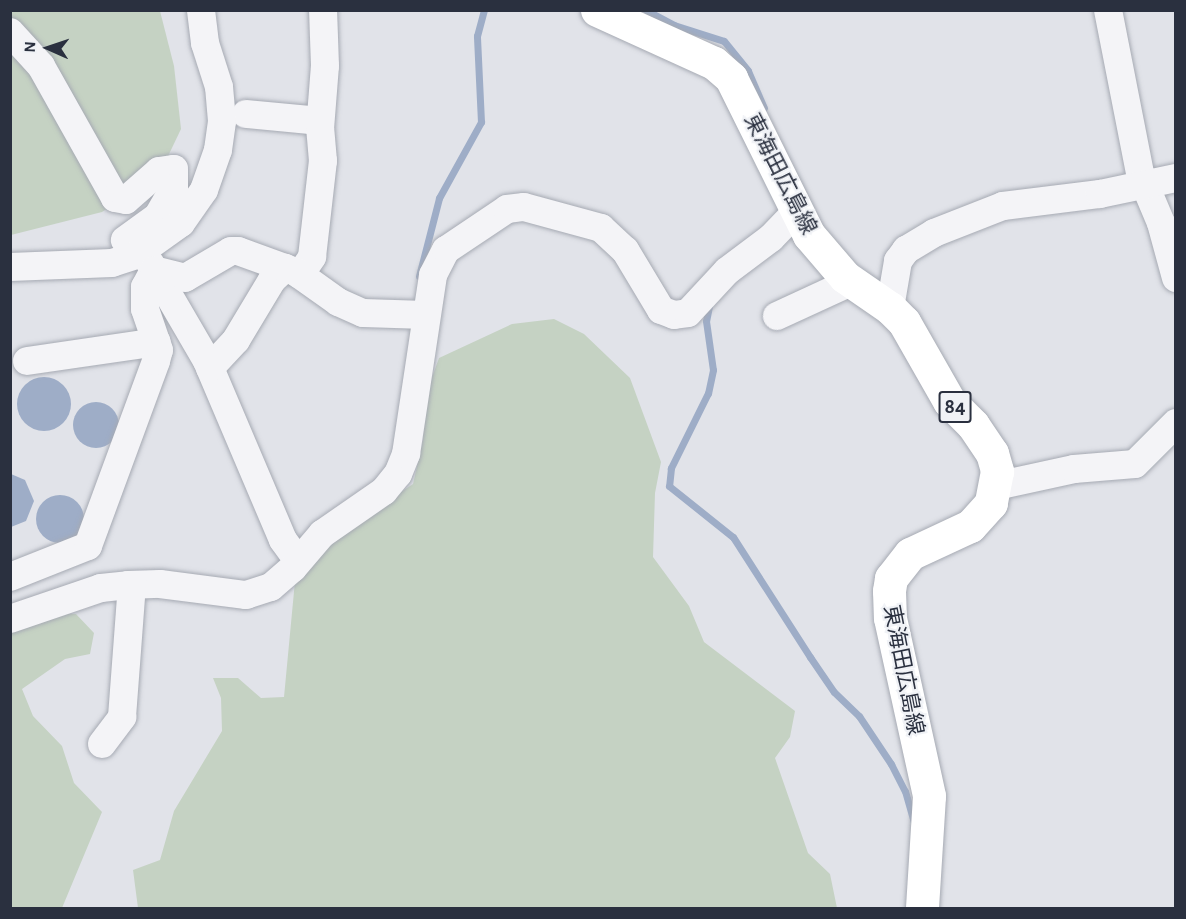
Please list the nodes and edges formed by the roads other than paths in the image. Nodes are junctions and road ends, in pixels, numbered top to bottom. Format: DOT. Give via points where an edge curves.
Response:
graph roads {
  1 [pos="201,10"];
  2 [pos="323,10"];
  3 [pos="597,10"];
  4 [pos="1108,10"];
  5 [pos="10,32"];
  6 [pos="246,114"];
  7 [pos="320,122"];
  8 [pos="1176,178"];
  9 [pos="1145,185"];
  10 [pos="799,220"];
  11 [pos="149,260"];
  12 [pos="112,262"];
  13 [pos="10,267"];
  14 [pos="293,271"];
  15 [pos="1176,278"];
  16 [pos="851,282"];
  17 [pos="890,308"];
  18 [pos="426,315"];
  19 [pos="777,316"];
  20 [pos="157,342"];
  21 [pos="27,361"];
  22 [pos="210,368"];
  23 [pos="1176,423"];
  24 [pos="996,486"];
  25 [pos="298,561"];
  26 [pos="10,577"];
  27 [pos="132,585"];
  28 [pos="10,619"];
  29 [pos="102,744"];
  30 [pos="922,909"];
  1 -- 11 [label="street" via="205,43 219,87 222,121 218,150 204,190"];
  2 -- 7 [label="street" via="326,66"];
  3 -- 10 [label="main road, 東海田広島線 / 84" via="724,70 736,86"];
  4 -- 9 [label="street"];
  5 -- 12 [label="street" via="41,66 115,198 126,200 159,171 174,170 174,188 158,216 113,249"];
  6 -- 7 [label="street"];
  7 -- 14 [label="street" via="323,161 312,257"];
  8 -- 9 [label="street"];
  9 -- 15 [label="street" via="1161,223"];
  9 -- 17 [label="street" via="1003,206 934,233 911,246 898,261"];
  10 -- 16 [label="main road, 東海田広島線 / 84" via="828,261"];
  10 -- 18 [label="street" via="712,285 688,313 674,315 661,310 626,250 601,228 524,207 507,209 446,250 433,275"];
  11 -- 12 [label="street"];
  11 -- 14 [label="street" via="185,278 231,251"];
  11 -- 20 [label="street" via="145,309"];
  11 -- 22 [label="street"];
  12 -- 13 [label="street"];
  14 -- 18 [label="street" via="338,302 363,313"];
  14 -- 22 [label="street" via="272,280 236,340"];
  16 -- 17 [label="main road, 東海田広島線 / 84"];
  16 -- 19 [label="street"];
  17 -- 24 [label="main road, 東海田広島線 / 84" via="904,322 949,401 973,425 992,453"];
  18 -- 25 [label="street" via="406,454 398,474 384,490 322,534"];
  20 -- 21 [label="street"];
  20 -- 26 [label="street" via="156,361 88,546"];
  22 -- 25 [label="street" via="283,540"];
  23 -- 24 [label="street" via="1135,464 1074,469"];
  24 -- 30 [label="main road, 東海田広島線" via="991,503 970,526 910,554 891,578 890,618 929,796"];
  25 -- 27 [label="street" via="271,586 246,595"];
  27 -- 28 [label="street" via="101,588"];
  27 -- 29 [label="street" via="122,717"];
}
